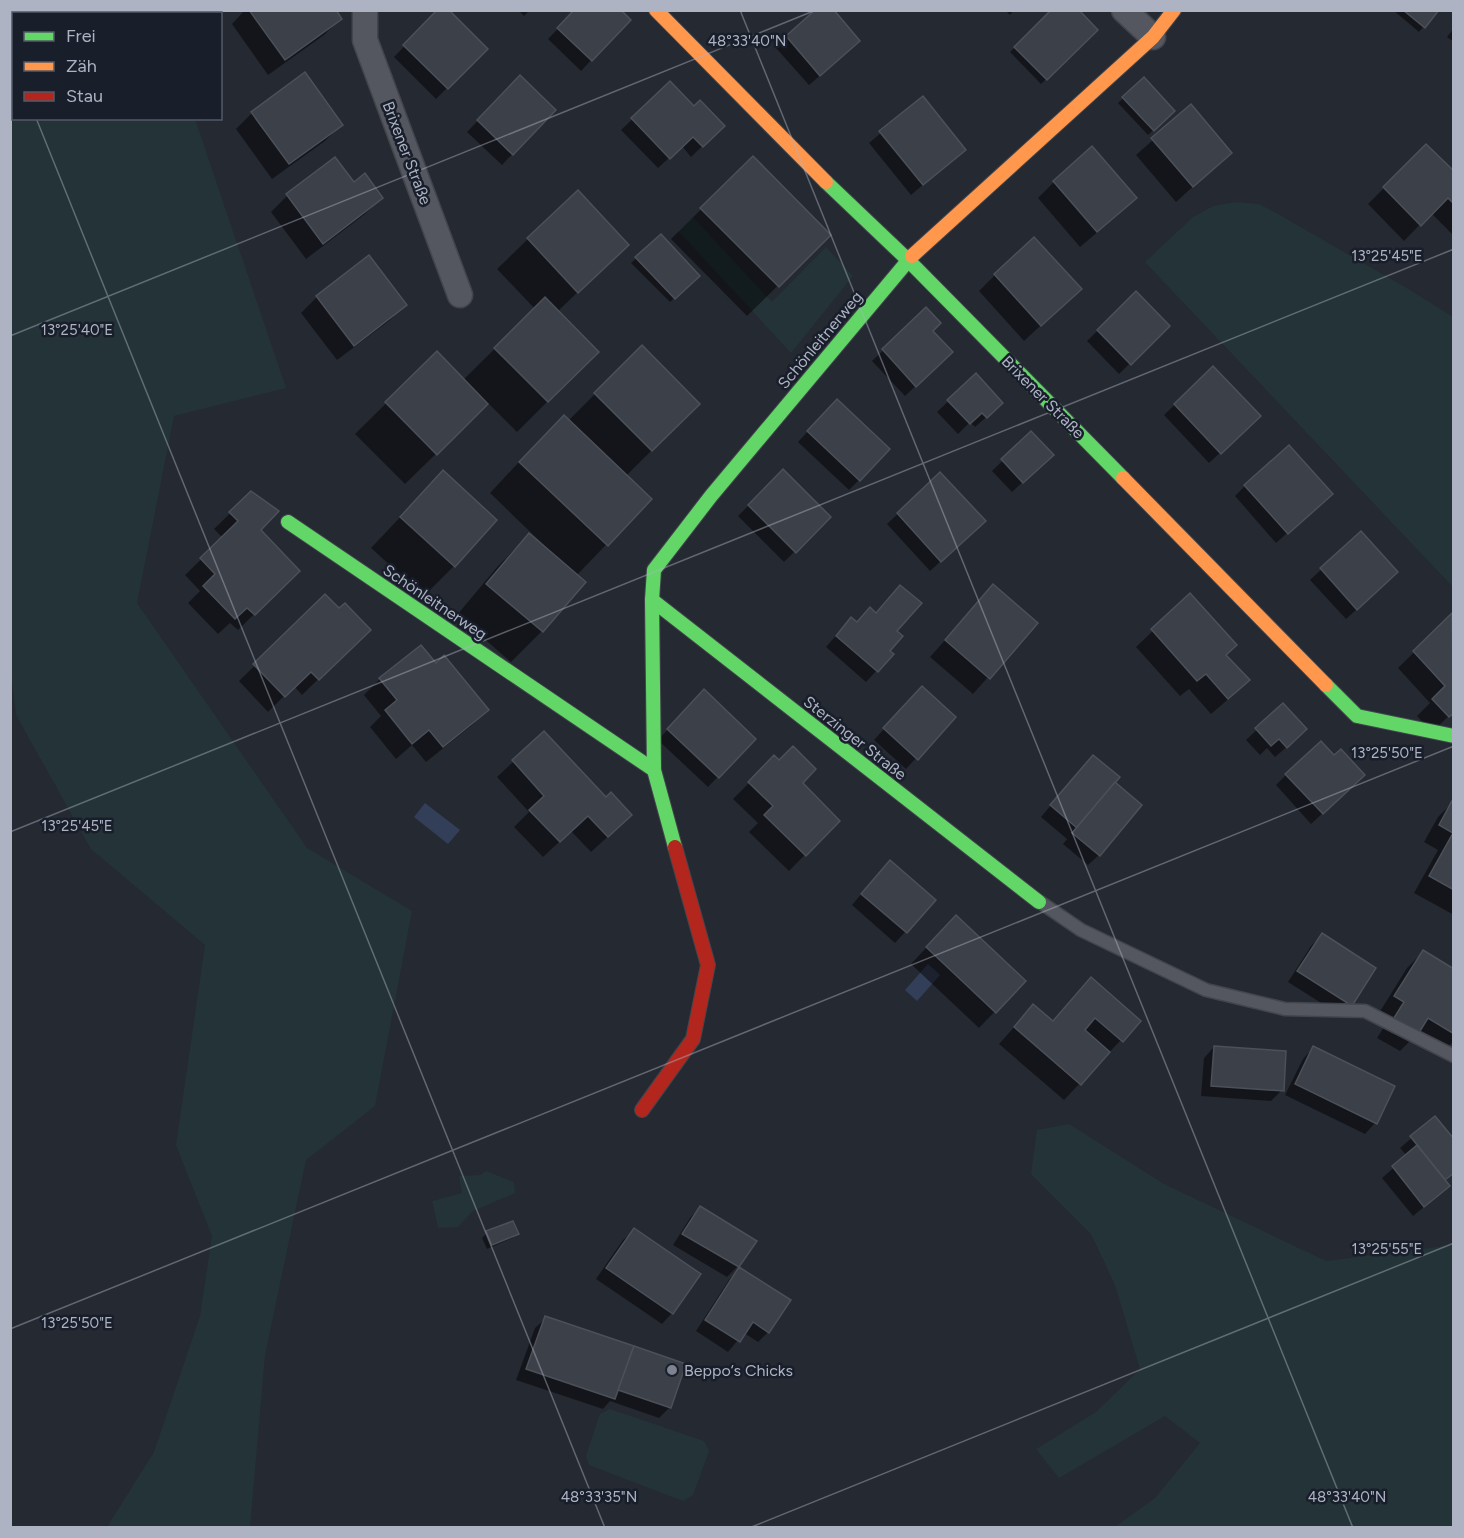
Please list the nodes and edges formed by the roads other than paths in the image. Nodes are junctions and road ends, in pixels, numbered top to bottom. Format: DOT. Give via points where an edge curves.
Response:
graph roads {
  1 [pos="366,10"];
  2 [pos="656,10"];
  3 [pos="1124,10"];
  4 [pos="1174,10"];
  5 [pos="1153,37"];
  6 [pos="908,260"];
  7 [pos="460,295"];
  8 [pos="288,522"];
  9 [pos="652,600"];
  10 [pos="1454,736"];
  11 [pos="654,770"];
  12 [pos="1039,902"];
  13 [pos="1454,1056"];
  14 [pos="642,1110"];
  1 -- 7 [label="street, Brixener Straße" via="365,40"];
  2 -- 6 [label="street, Brixener Straße" via="818,175"];
  3 -- 5 [label="street"];
  4 -- 5 [label="street, Schönleitnerweg"];
  5 -- 6 [label="street, Schönleitnerweg"];
  6 -- 9 [label="street, Schönleitnerweg" via="718,487 654,570"];
  6 -- 10 [label="street, Brixener Straße" via="1357,716"];
  8 -- 11 [label="street, Schönleitnerweg"];
  9 -- 11 [label="street, Schönleitnerweg"];
  9 -- 12 [label="street, Sterzinger Straße"];
  11 -- 14 [label="street, Schönleitnerweg" via="708,965 693,1039"];
  12 -- 13 [label="lane" via="1081,930 1206,990 1285,1009 1365,1011"];
}
